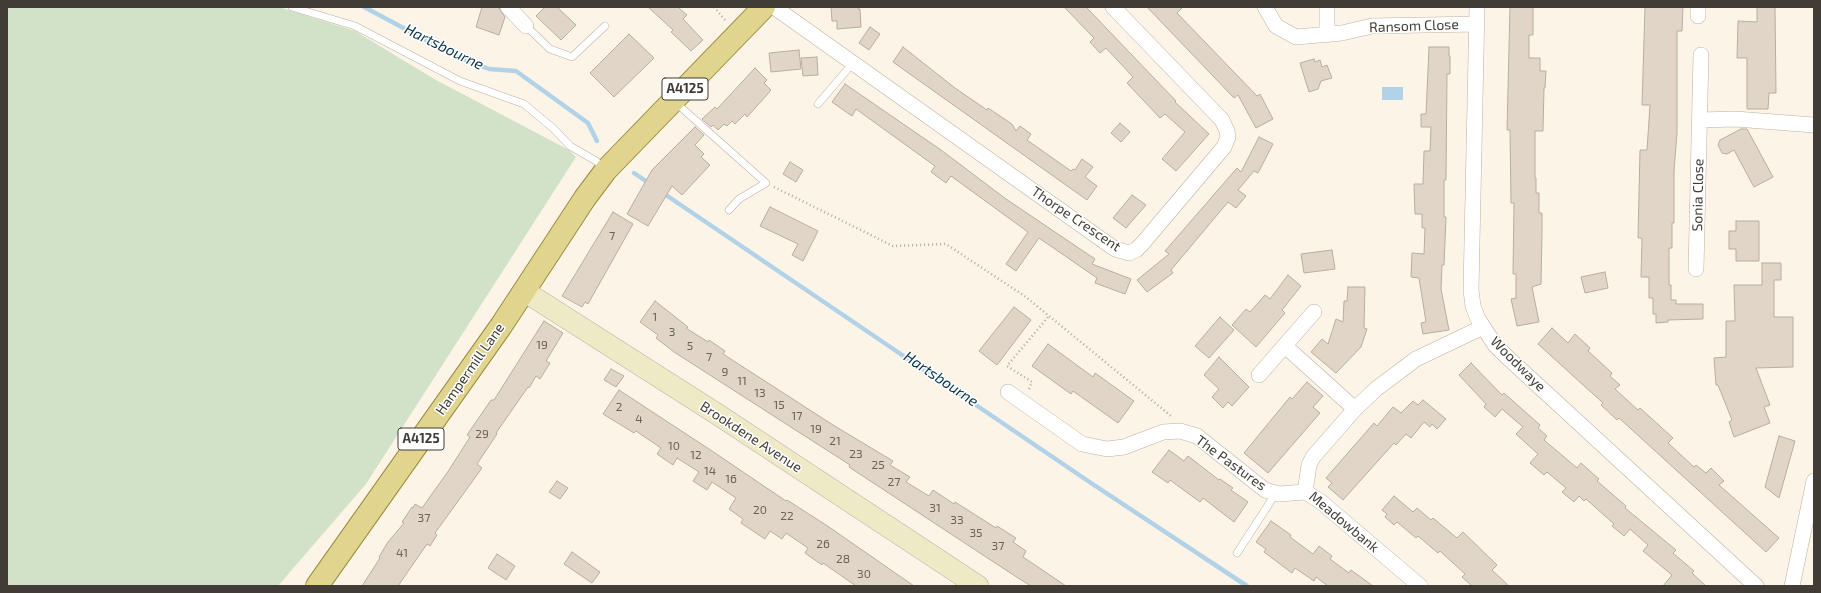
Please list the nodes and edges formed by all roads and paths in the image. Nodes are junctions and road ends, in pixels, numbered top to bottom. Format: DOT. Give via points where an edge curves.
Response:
graph roads {
  1 [pos="292,7"];
  2 [pos="508,7"];
  3 [pos="714,7"];
  4 [pos="764,7"];
  5 [pos="774,7"];
  6 [pos="1113,7"];
  7 [pos="1264,7"];
  8 [pos="1327,7"];
  9 [pos="1477,7"];
  10 [pos="1477,24"];
  11 [pos="526,26"];
  12 [pos="605,26"];
  13 [pos="730,26"];
  14 [pos="1327,35"];
  15 [pos="1701,55"];
  16 [pos="853,63"];
  17 [pos="673,101"];
  18 [pos="818,104"];
  19 [pos="1700,120"];
  20 [pos="1814,125"];
  21 [pos="606,170"];
  22 [pos="766,183"];
  23 [pos="729,210"];
  24 [pos="1696,269"];
  25 [pos="524,291"];
  26 [pos="1314,312"];
  27 [pos="1049,316"];
  28 [pos="1483,327"];
  29 [pos="1285,346"];
  30 [pos="1259,375"];
  31 [pos="1008,392"];
  32 [pos="1025,404"];
  33 [pos="1355,409"];
  34 [pos="1197,436"];
  35 [pos="1814,481"];
  36 [pos="1305,492"];
  37 [pos="1276,493"];
  38 [pos="1236,553"];
  39 [pos="317,586"];
  40 [pos="978,586"];
  41 [pos="1420,586"];
  42 [pos="1756,586"];
  43 [pos="1792,586"];
  1 -- 21 [label="lane" via="355,26 460,81 524,104 570,146"];
  2 -- 11 [label="street"];
  3 -- 13 [label="path"];
  4 -- 17 [label="main road, A4125"];
  5 -- 16 [label="street, Thorpe Crescent"];
  6 -- 16 [label="street, Thorpe Crescent" via="1222,120 1227,131 1227,142 1224,147 1133,252 1115,249"];
  7 -- 14 [label="street, Ransom Close" via="1276,26 1296,38"];
  8 -- 14 [label="street"];
  9 -- 10 [label="street, Woodwaye"];
  10 -- 14 [label="street, Ransom Close" via="1372,26"];
  10 -- 28 [label="street, Woodwaye" via="1471,290 1473,306"];
  11 -- 12 [label="lane" via="550,49 572,57"];
  15 -- 19 [label="street, Sonia Close"];
  16 -- 18 [label="lane"];
  17 -- 21 [label="main road, A4125"];
  17 -- 22 [label="lane"];
  19 -- 20 [label="street" via="1735,119"];
  19 -- 24 [label="street, Sonia Close"];
  21 -- 25 [label="main road, Hampermill Lane / A4125"];
  22 -- 23 [label="lane" via="739,199"];
  22 -- 27 [label="path" via="893,246 946,244 1026,297"];
  25 -- 39 [label="main road, Hampermill Lane / A4125"];
  25 -- 40 [label="main road, Brookdene Avenue"];
  26 -- 29 [label="street"];
  27 -- 32 [label="path" via="1007,366 1032,382"];
  27 -- 34 [label="path" via="1164,412"];
  28 -- 33 [label="street, Meadowbank" via="1416,359 1376,389"];
  28 -- 42 [label="street, Woodwaye" via="1506,356"];
  29 -- 30 [label="street"];
  29 -- 33 [label="street"];
  31 -- 32 [label="street, The Pastures"];
  32 -- 34 [label="street, The Pastures" via="1082,444 1095,448 1124,448 1163,432 1180,431"];
  33 -- 36 [label="street, Meadowbank" via="1313,457 1309,465"];
  34 -- 37 [label="street, The Pastures" via="1265,490"];
  35 -- 43 [label="street"];
  36 -- 37 [label="street, The Pastures"];
  36 -- 41 [label="street, Meadowbank" via="1320,501"];
  37 -- 38 [label="lane"];
}
